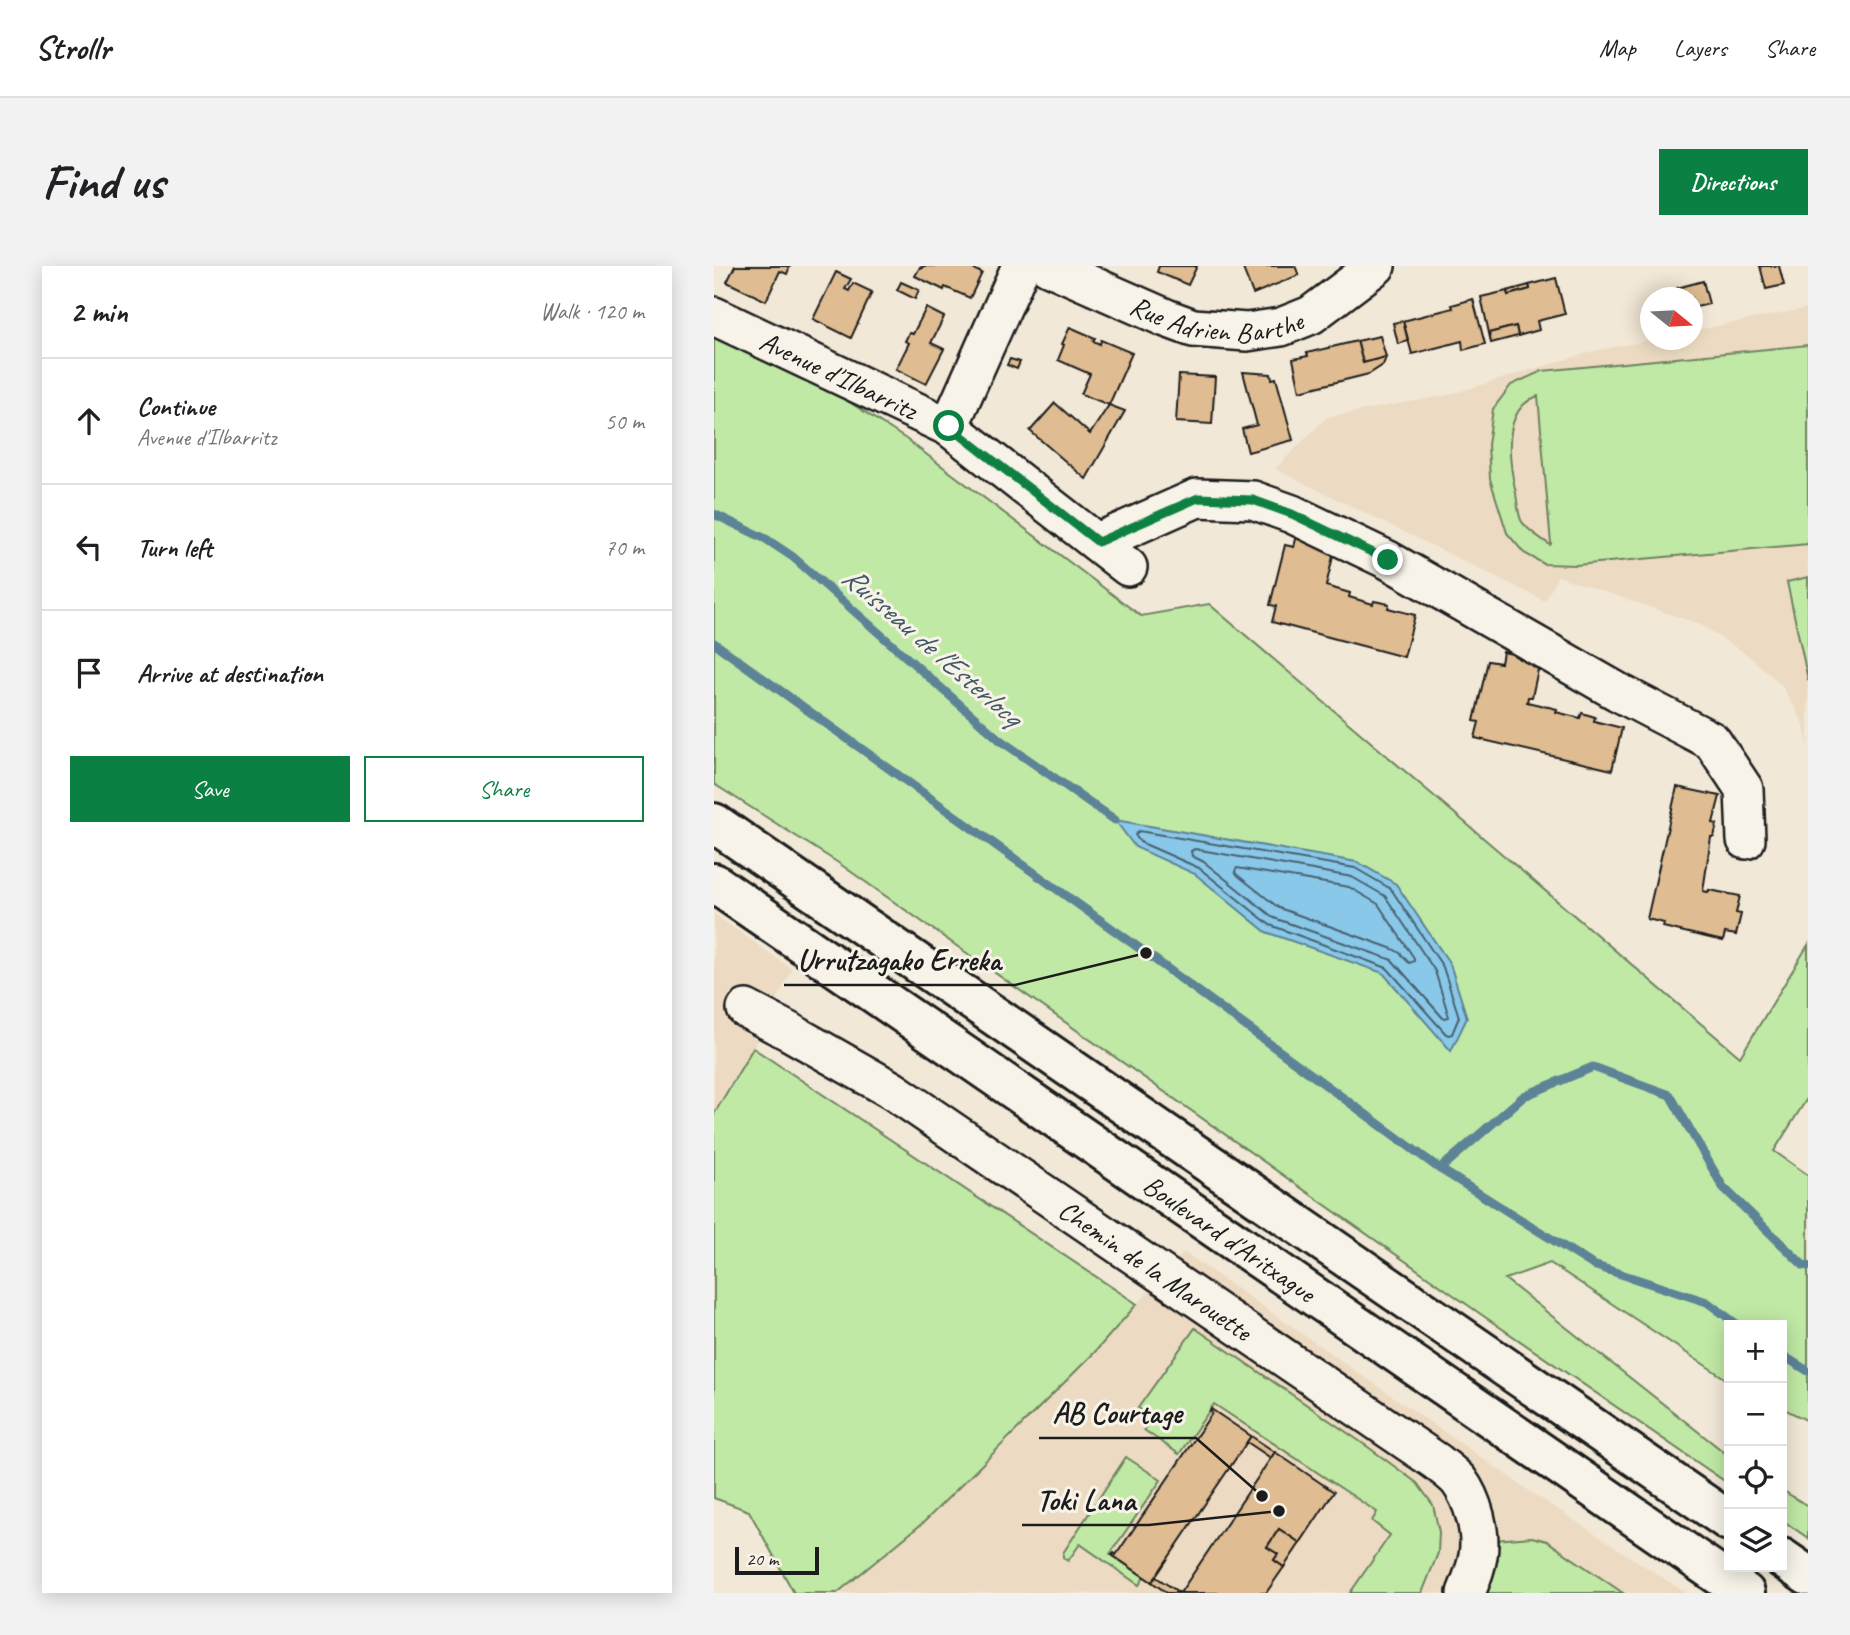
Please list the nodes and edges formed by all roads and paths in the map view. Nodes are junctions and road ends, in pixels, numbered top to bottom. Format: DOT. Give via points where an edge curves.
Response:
graph roads {
  1 [pos="1021,266"];
  2 [pos="1048,266"];
  3 [pos="1376,266"];
  4 [pos="714,316"];
  5 [pos="949,426"];
  6 [pos="1098,542"];
  7 [pos="1128,567"];
  8 [pos="714,823"];
  9 [pos="1746,840"];
  10 [pos="714,883"];
  11 [pos="746,1009"];
  12 [pos="1724,1518"];
  13 [pos="1787,1561"];
  14 [pos="1808,1576"];
  15 [pos="1466,1593"];
  16 [pos="1745,1593"];
  1 -- 5 [label="street"];
  2 -- 3 [label="street, Rue Adrien Barthe" via="1193,328 1247,332 1281,327 1311,315"];
  4 -- 5 [label="street, Avenue d'Ilbarritz"];
  5 -- 6 [label="street, Avenue d'Ilbarritz"];
  6 -- 7 [label="street, Avenue d'Ilbarritz"];
  6 -- 9 [label="street" via="1198,498 1253,500 1292,514 1388,560 1712,741 1744,789"];
  8 -- 12 [label="main road, Boulevard d'Aritxague"];
  10 -- 16 [label="main road, Boulevard d'Aritxague"];
  11 -- 15 [label="street, Chemin de la Marouette" via="892,1090 1437,1462 1458,1480 1471,1502 1478,1532 1479,1554"];
  13 -- 14 [label="main road"];
}
